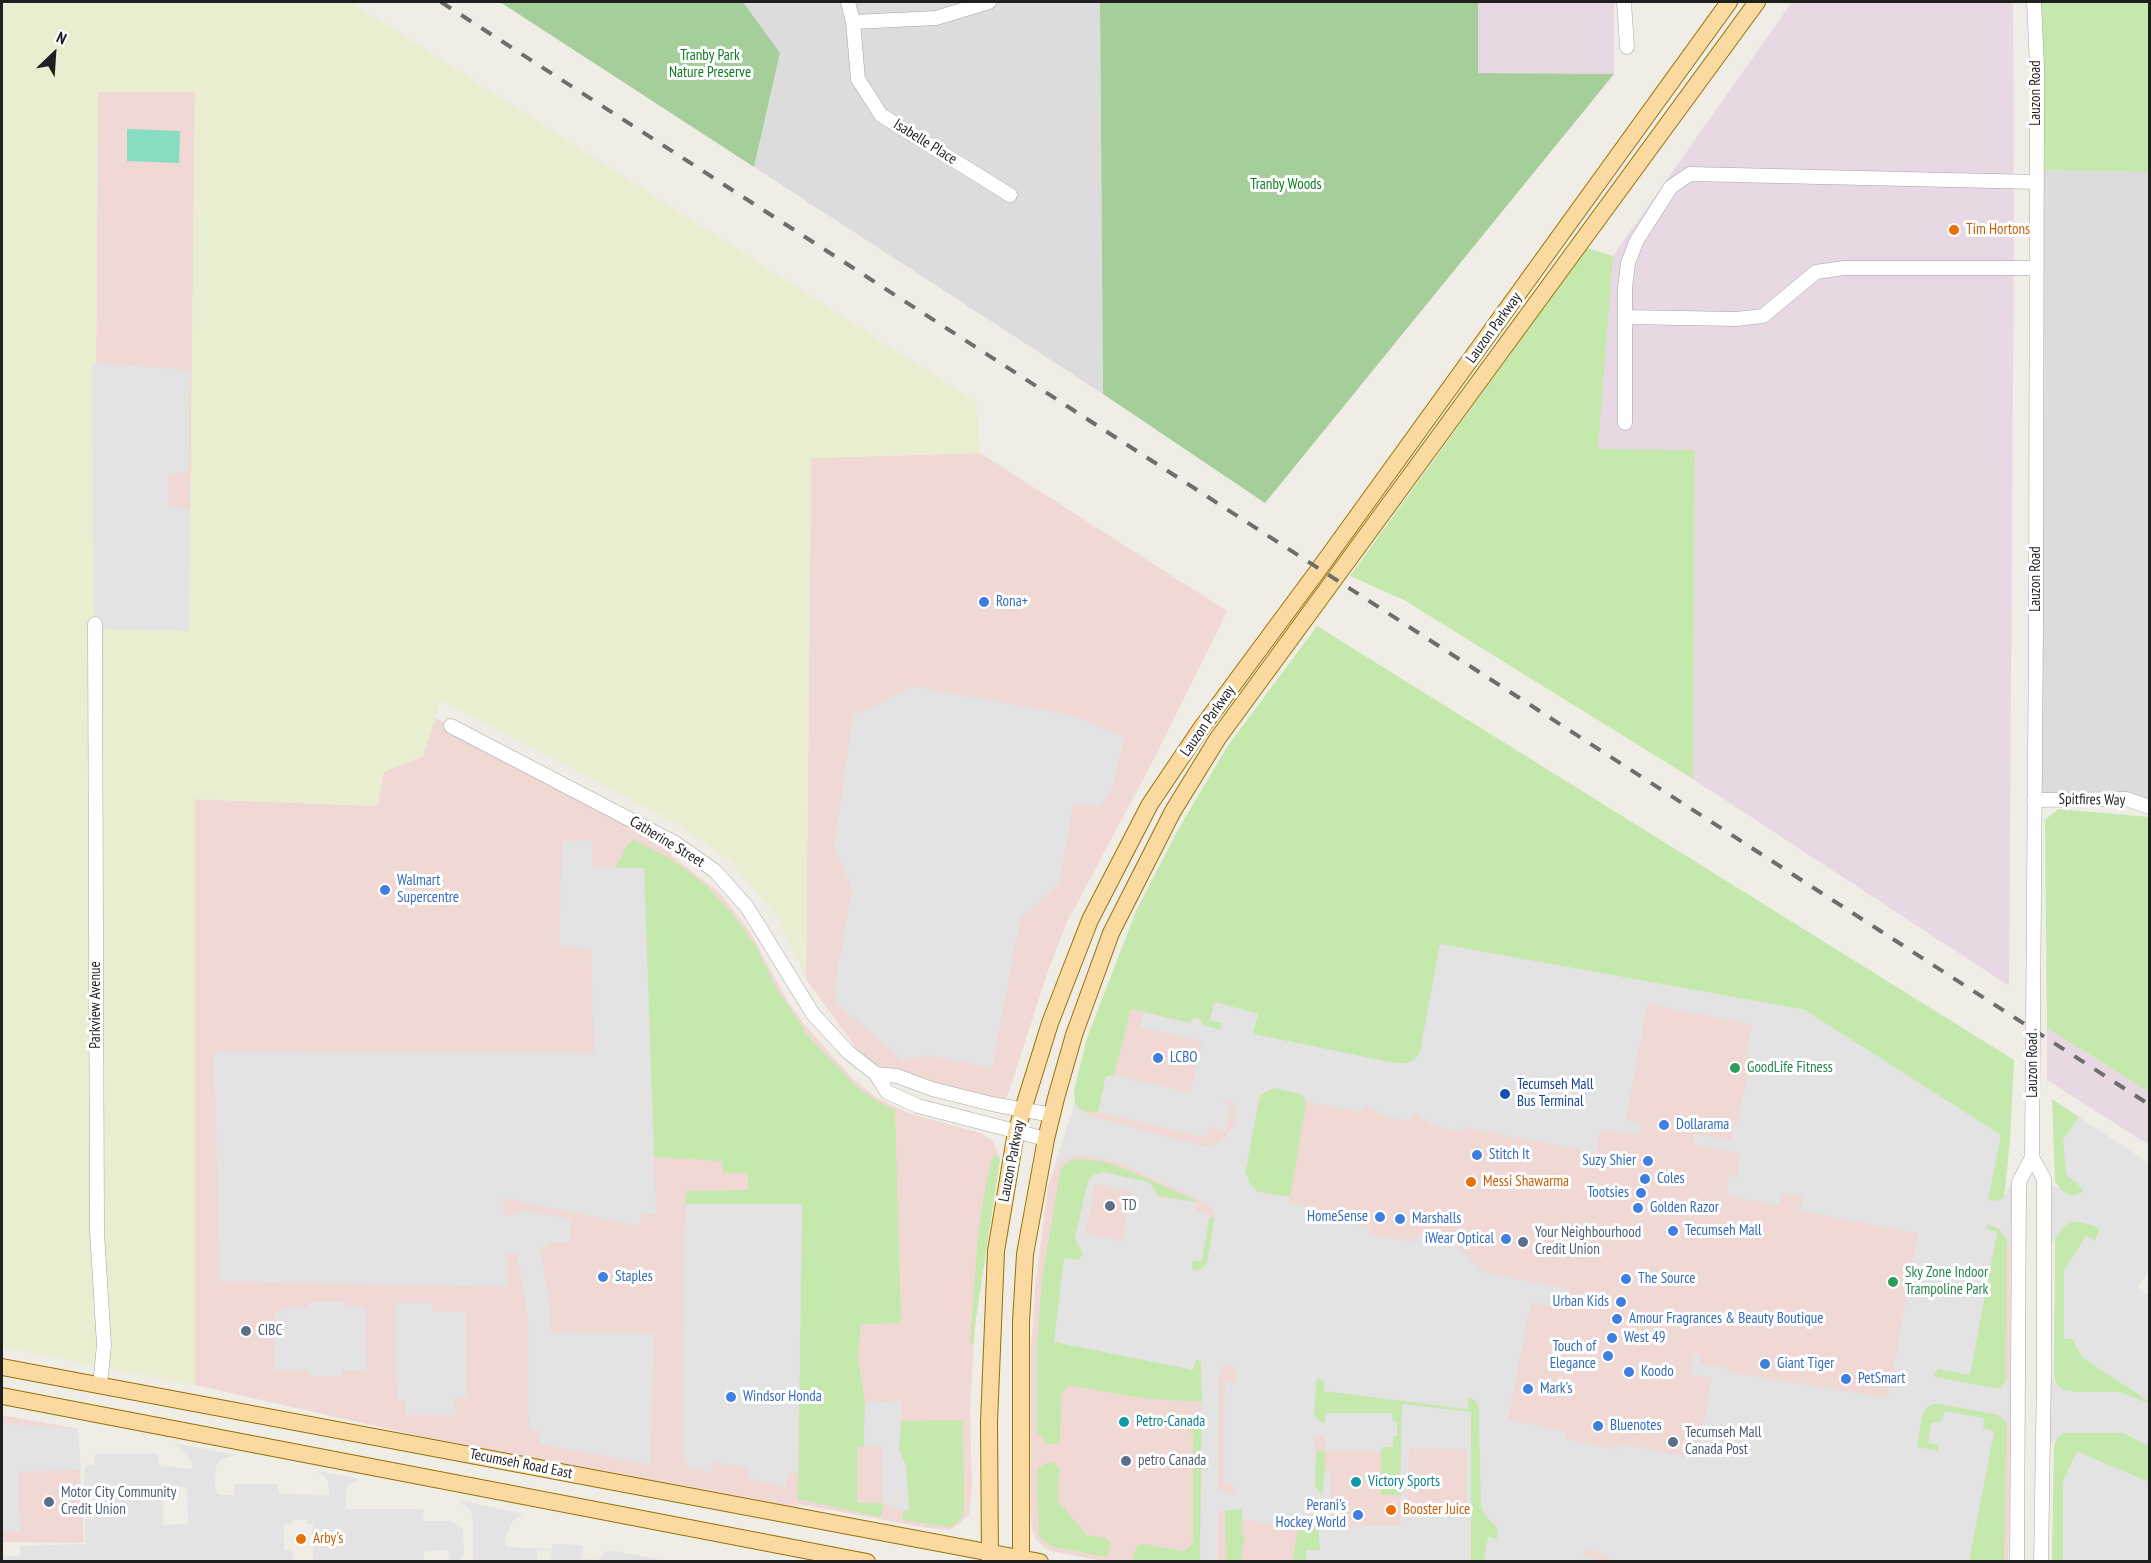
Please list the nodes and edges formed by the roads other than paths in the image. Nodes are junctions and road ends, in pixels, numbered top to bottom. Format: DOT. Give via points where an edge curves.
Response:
graph roads {
  1 [pos="848,2"];
  2 [pos="989,2"];
  3 [pos="1624,2"];
  4 [pos="1729,2"];
  5 [pos="1757,2"];
  6 [pos="2034,2"];
  7 [pos="853,22"];
  8 [pos="1627,46"];
  9 [pos="2036,182"];
  10 [pos="1010,195"];
  11 [pos="2036,268"];
  12 [pos="1625,317"];
  13 [pos="1625,423"];
  14 [pos="95,624"];
  15 [pos="451,726"];
  16 [pos="2034,800"];
  17 [pos="2150,807"];
  18 [pos="876,1074"];
  19 [pos="1023,1110"];
  20 [pos="1052,1115"];
  21 [pos="1016,1132"];
  22 [pos="1046,1139"];
  23 [pos="2032,1157"];
  24 [pos="2,1367"];
  25 [pos="100,1385"];
  26 [pos="2,1396"];
  27 [pos="990,1557"];
  28 [pos="1021,1560"];
  29 [pos="867,1562"];
  30 [pos="1040,1562"];
  31 [pos="2017,1562"];
  32 [pos="2041,1562"];
  1 -- 7 [label="street, Isabelle Place"];
  2 -- 7 [label="street" via="936,18"];
  3 -- 8 [label="street"];
  4 -- 19 [label="main road, Lauzon Parkway" via="1150,804 1090,920 1050,1023"];
  5 -- 20 [label="main road, Lauzon Parkway" via="1218,738 1173,811 1111,933 1074,1035"];
  6 -- 9 [label="street, Lauzon Road"];
  7 -- 10 [label="street, Isabelle Place" via="858,79 881,115"];
  9 -- 11 [label="street, Lauzon Road"];
  9 -- 12 [label="street" via="1690,174 1671,187 1636,240 1628,263"];
  11 -- 12 [label="street" via="1844,268 1816,272 1763,316"];
  11 -- 16 [label="street, Lauzon Road"];
  12 -- 13 [label="street"];
  14 -- 25 [label="street, Parkview Avenue" via="97,1221 104,1345"];
  15 -- 18 [label="street, Catherine Street" via="675,843 715,871 747,907 813,1014 848,1053"];
  16 -- 17 [label="street, Spitfires Way" via="2126,799"];
  16 -- 23 [label="street, Lauzon Road"];
  18 -- 19 [label="street, Catherine Street" via="897,1076 932,1089"];
  18 -- 21 [label="street, Catherine Street" via="887,1092 918,1106"];
  19 -- 20 [label="street, Catherine Street"];
  19 -- 21 [label="main road, Lauzon Parkway"];
  20 -- 22 [label="main road, Lauzon Parkway"];
  21 -- 22 [label="street, Catherine Street"];
  21 -- 27 [label="main road, Lauzon Parkway" via="996,1251 989,1422"];
  22 -- 28 [label="main road, Lauzon Parkway" via="1024,1265"];
  23 -- 31 [label="street, Lauzon Road" via="2019,1182"];
  23 -- 32 [label="street, Lauzon Road" via="2043,1179"];
  24 -- 25 [label="main road, Tecumseh Road East"];
  25 -- 27 [label="main road, Tecumseh Road East"];
  26 -- 29 [label="main road, Tecumseh Road East"];
  27 -- 28 [label="main road, Tecumseh Road East"];
  28 -- 30 [label="main road, Tecumseh Road East"];
}
